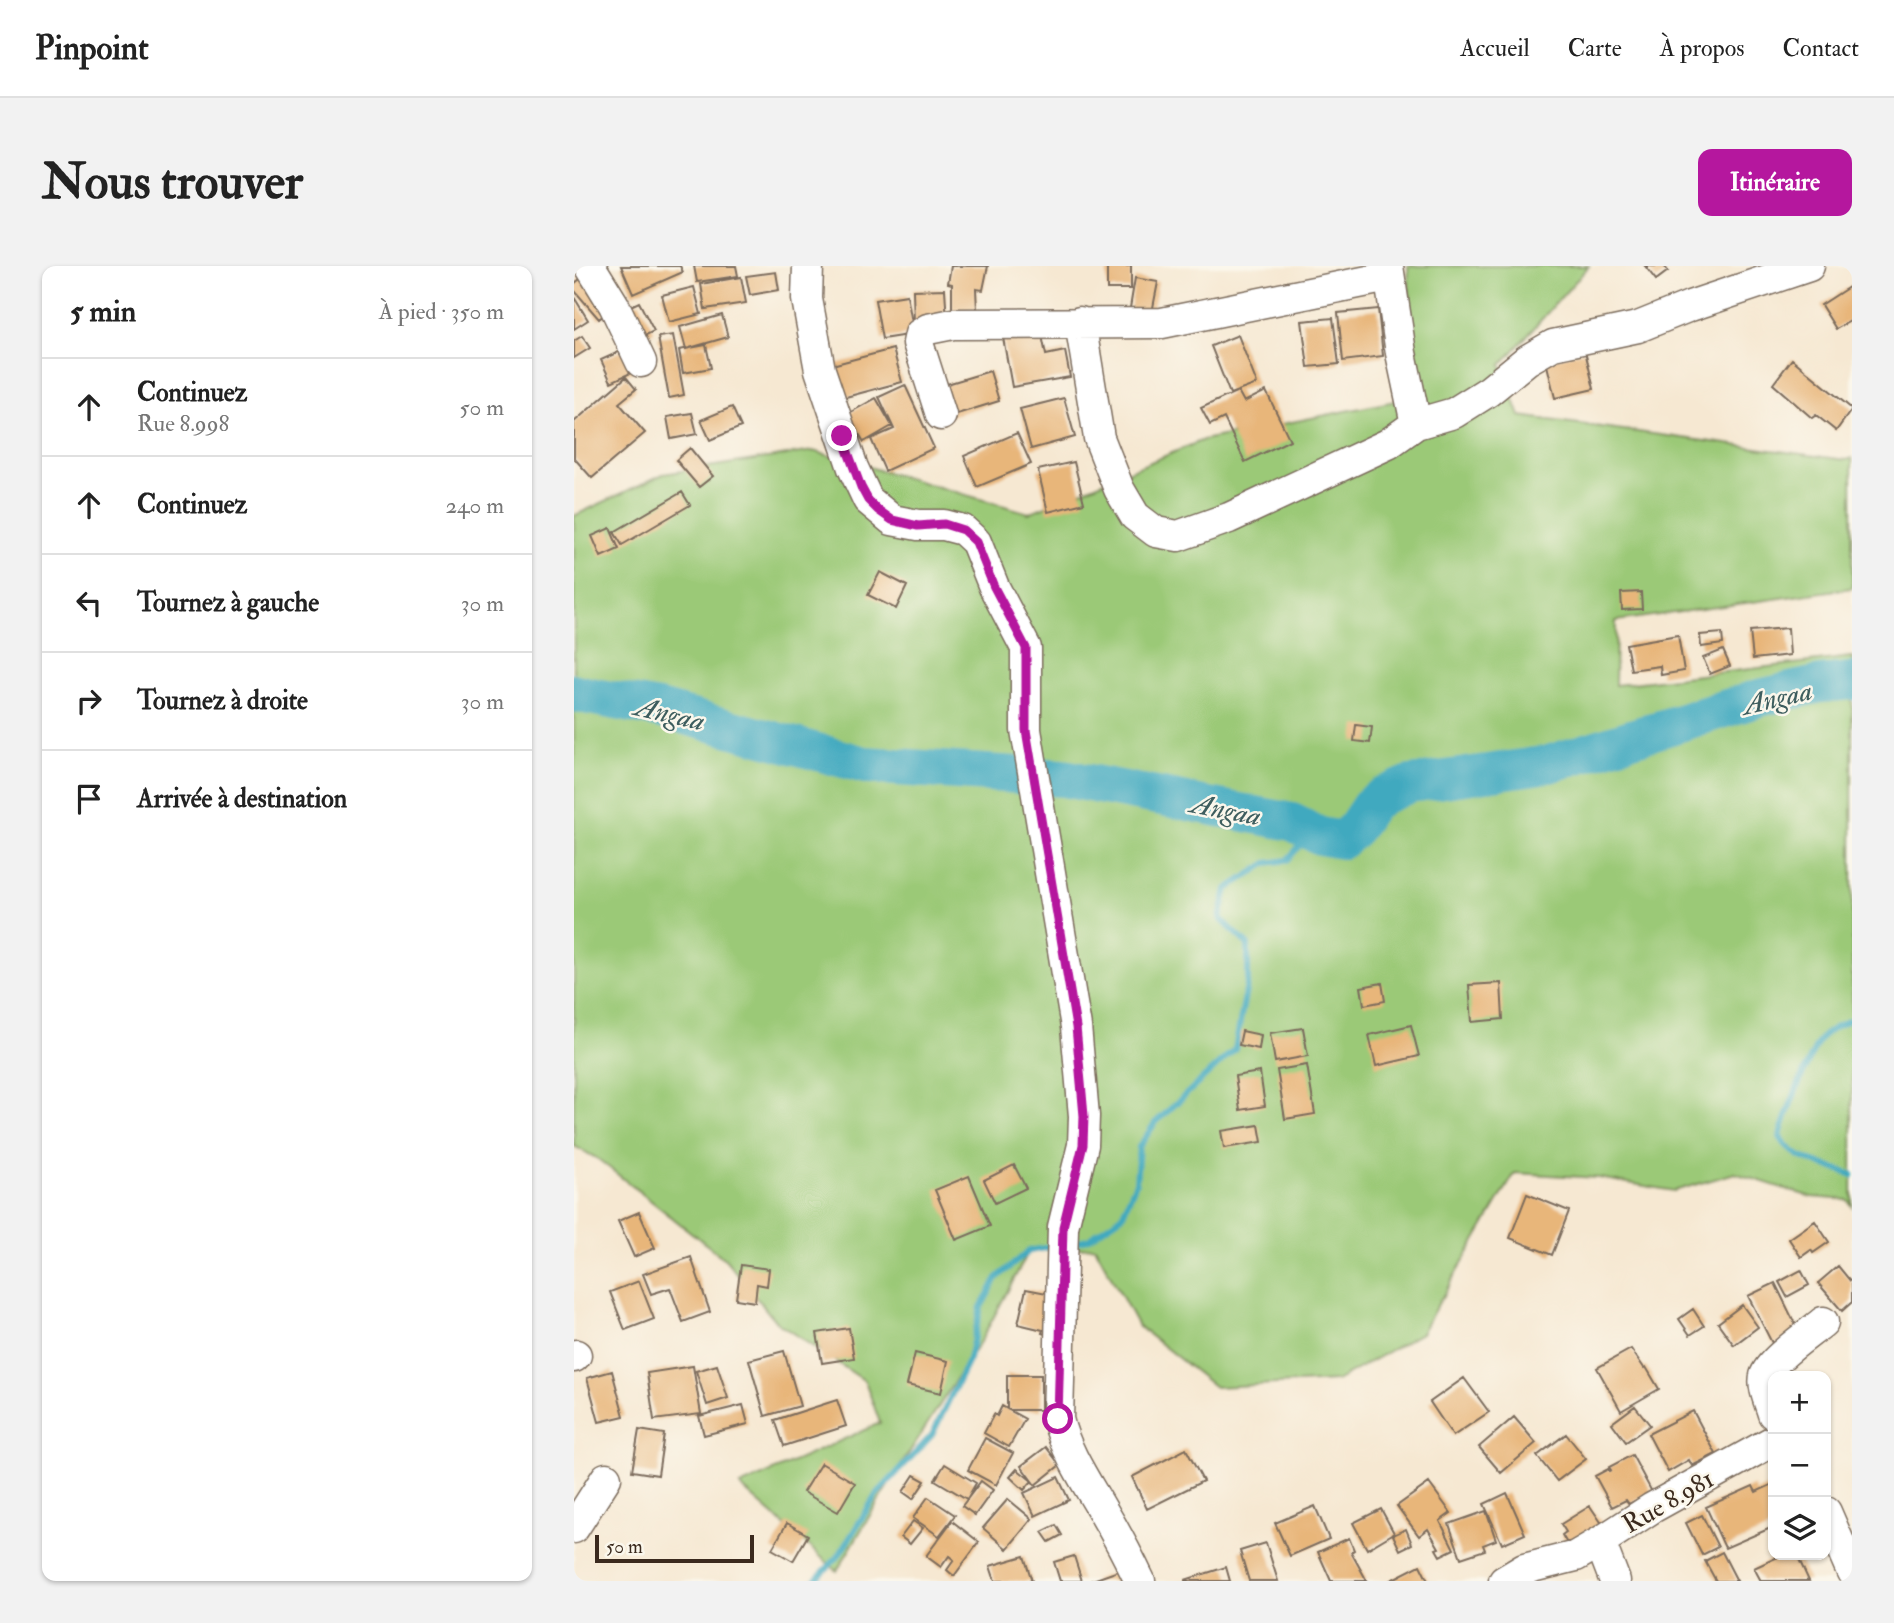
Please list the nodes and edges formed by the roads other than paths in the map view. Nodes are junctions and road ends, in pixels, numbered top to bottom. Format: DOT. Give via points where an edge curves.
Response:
graph roads {
  1 [pos="590,266"];
  2 [pos="808,266"];
  3 [pos="1809,266"];
  4 [pos="1388,272"];
  5 [pos="1080,322"];
  6 [pos="641,362"];
  7 [pos="941,415"];
  8 [pos="1416,424"];
  9 [pos="1823,1322"];
  10 [pos="1768,1371"];
  11 [pos="1768,1371"];
  12 [pos="1768,1397"];
  13 [pos="1768,1444"];
  14 [pos="606,1478"];
  15 [pos="1831,1524"];
  16 [pos="574,1528"];
  17 [pos="1600,1542"];
  18 [pos="1852,1572"];
  19 [pos="1140,1581"];
  20 [pos="1504,1581"];
  21 [pos="1615,1581"];
  1 -- 6 [label="street"];
  2 -- 19 [label="street" via="807,299 820,370 868,500 892,520 918,526 944,524 963,530 976,542 1026,648 1026,730 1076,1027 1084,1116 1083,1145 1063,1227 1058,1419 1062,1436"];
  3 -- 8 [label="street" via="1638,327 1553,345 1454,413"];
  4 -- 5 [label="street" via="1162,323"];
  4 -- 8 [label="street"];
  5 -- 7 [label="street" via="953,324 920,334 918,343"];
  5 -- 8 [label="street" via="1099,438 1135,516 1156,532 1178,536 1229,517 1388,444"];
  9 -- 11 [label="street"];
  10 -- 12 [label="street"];
  13 -- 17 [label="street, Rue 8.981"];
  14 -- 16 [label="street"];
  15 -- 18 [label="street"];
  17 -- 20 [label="street" via="1576,1556 1524,1569"];
  17 -- 21 [label="street, Rue 8.981"];
}
